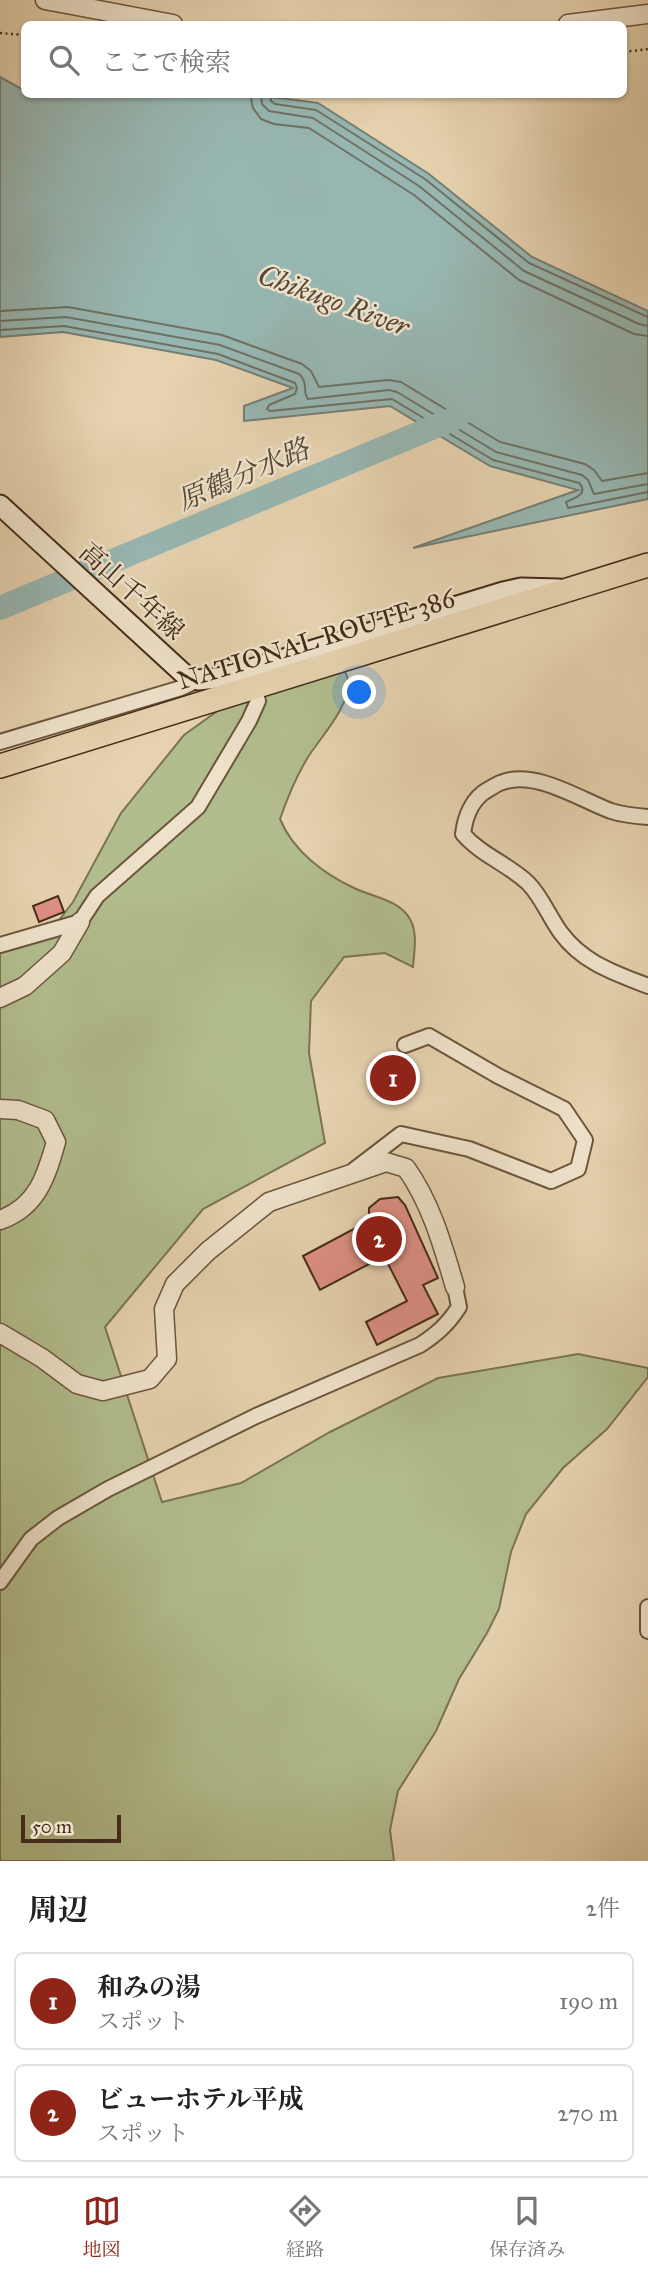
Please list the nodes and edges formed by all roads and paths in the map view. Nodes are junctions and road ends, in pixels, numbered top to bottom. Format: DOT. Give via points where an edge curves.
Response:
graph roads {
  1 [pos="45,0"];
  2 [pos="648,14"];
  3 [pos="157,21"];
  4 [pos="592,21"];
  5 [pos="0,33"];
  6 [pos="21,35"];
  7 [pos="648,50"];
  8 [pos="627,52"];
  9 [pos="0,505"];
  10 [pos="648,565"];
  11 [pos="566,589"];
  12 [pos="192,677"];
  13 [pos="254,686"];
  14 [pos="0,742"];
  15 [pos="0,766"];
  16 [pos="648,817"];
  17 [pos="80,922"];
  18 [pos="0,945"];
  19 [pos="648,986"];
  20 [pos="0,998"];
  21 [pos="405,1045"];
  22 [pos="0,1109"];
  23 [pos="347,1175"];
  24 [pos="0,1220"];
  25 [pos="455,1287"];
  26 [pos="0,1333"];
  27 [pos="0,1582"];
  28 [pos="648,1607"];
  29 [pos="648,1631"];
  1 -- 3 [label="street"];
  2 -- 4 [label="street"];
  5 -- 6 [label="path"];
  7 -- 8 [label="path"];
  9 -- 12 [label="main road, 高山千年線"];
  10 -- 11 [label="highway, NATIONAL ROUTE 386"];
  11 -- 12 [label="main road" via="503,592 225,677"];
  11 -- 13 [label="highway, NATIONAL ROUTE 386"];
  12 -- 14 [label="street" via="181,688"];
  13 -- 15 [label="highway, NATIONAL ROUTE 386"];
  13 -- 17 [label="street" via="258,701 249,721 198,807 97,896"];
  16 -- 19 [label="street" via="611,811 548,784 504,781 474,803 464,820 463,834 529,884 579,953 600,968"];
  17 -- 18 [label="street"];
  17 -- 20 [label="street" via="62,953 25,986"];
  21 -- 23 [label="street" via="429,1036 564,1109 585,1140 578,1169 551,1181 469,1149 401,1134"];
  22 -- 24 [label="street" via="45,1120 55,1142 48,1171 30,1203"];
  23 -- 25 [label="street" via="386,1162 406,1168 422,1189"];
  23 -- 26 [label="street" via="269,1202 175,1284 164,1309 167,1359 150,1379 103,1391 76,1384"];
  25 -- 27 [label="street" via="459,1307 447,1326 420,1345 256,1416 108,1489 31,1539"];
  28 -- 29 [label="street"];
}
